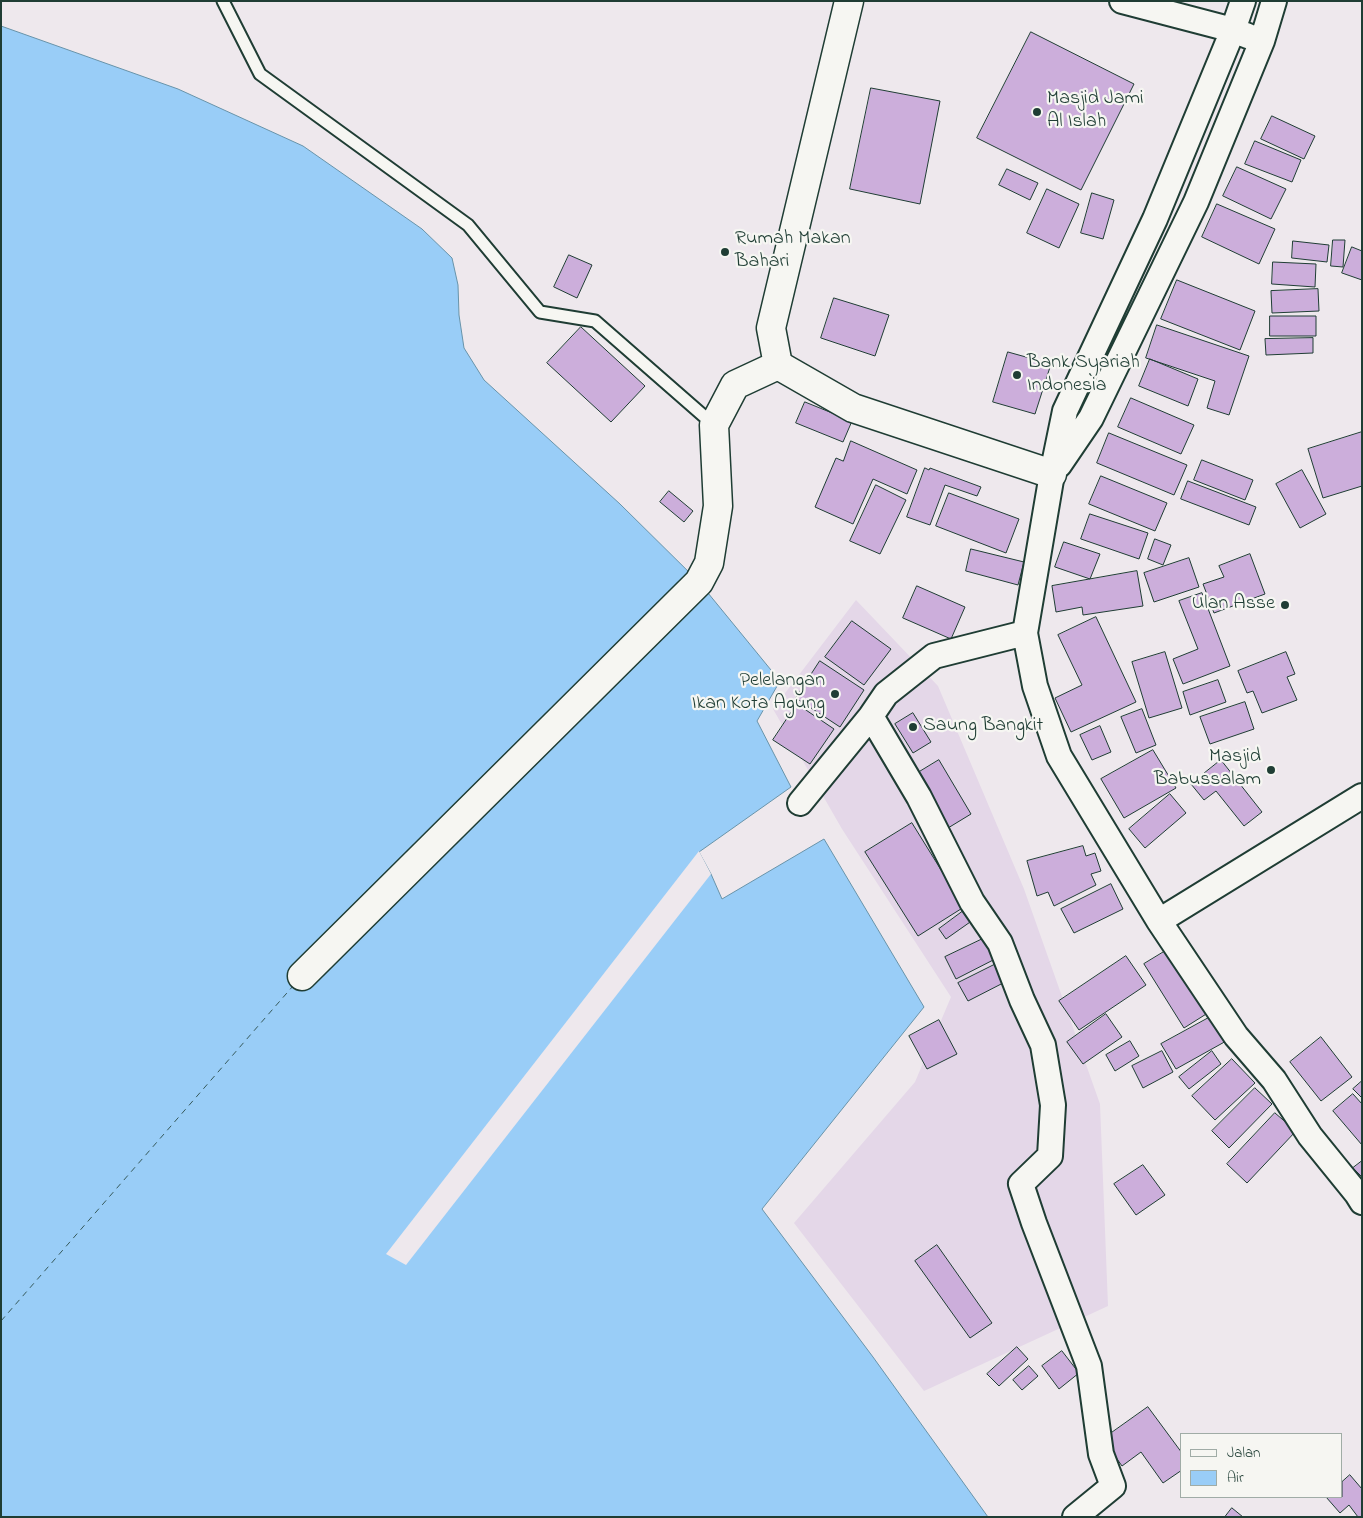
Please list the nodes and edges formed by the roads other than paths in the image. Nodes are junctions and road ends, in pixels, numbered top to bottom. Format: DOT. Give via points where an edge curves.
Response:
graph roads {
  1 [pos="223,1"];
  2 [pos="849,1"];
  3 [pos="1122,1"];
  4 [pos="1242,1"];
  5 [pos="1274,1"];
  6 [pos="1233,30"];
  7 [pos="1262,41"];
  8 [pos="778,365"];
  9 [pos="714,425"];
  10 [pos="1052,474"];
  11 [pos="1025,633"];
  12 [pos="871,716"];
  13 [pos="1362,796"];
  14 [pos="800,803"];
  15 [pos="1159,920"];
  16 [pos="302,976"];
  17 [pos="1360,1195"];
  18 [pos="1075,1517"];
  1 -- 9 [label="lane" via="260,74 468,225 540,312 595,321"];
  2 -- 8 [label="street" via="771,328"];
  3 -- 6 [label="street"];
  4 -- 6 [label="street"];
  5 -- 7 [label="street"];
  6 -- 7 [label="street"];
  6 -- 10 [label="street" via="1155,219 1066,411"];
  7 -- 10 [label="street" via="1196,202 1091,418"];
  8 -- 9 [label="street" via="735,385"];
  8 -- 10 [label="street" via="853,408"];
  9 -- 16 [label="street" via="718,506 709,563 699,582"];
  10 -- 11 [label="street"];
  11 -- 12 [label="street" via="934,656 886,694"];
  11 -- 15 [label="street" via="1035,686 1060,756"];
  12 -- 14 [label="street"];
  12 -- 18 [label="street" via="919,797 972,902 1000,943 1043,1045 1052,1105 1050,1156 1021,1184 1089,1366 1100,1454 1112,1486"];
  13 -- 15 [label="street"];
  15 -- 17 [label="street" via="1236,1036 1274,1080 1310,1136"];
}
